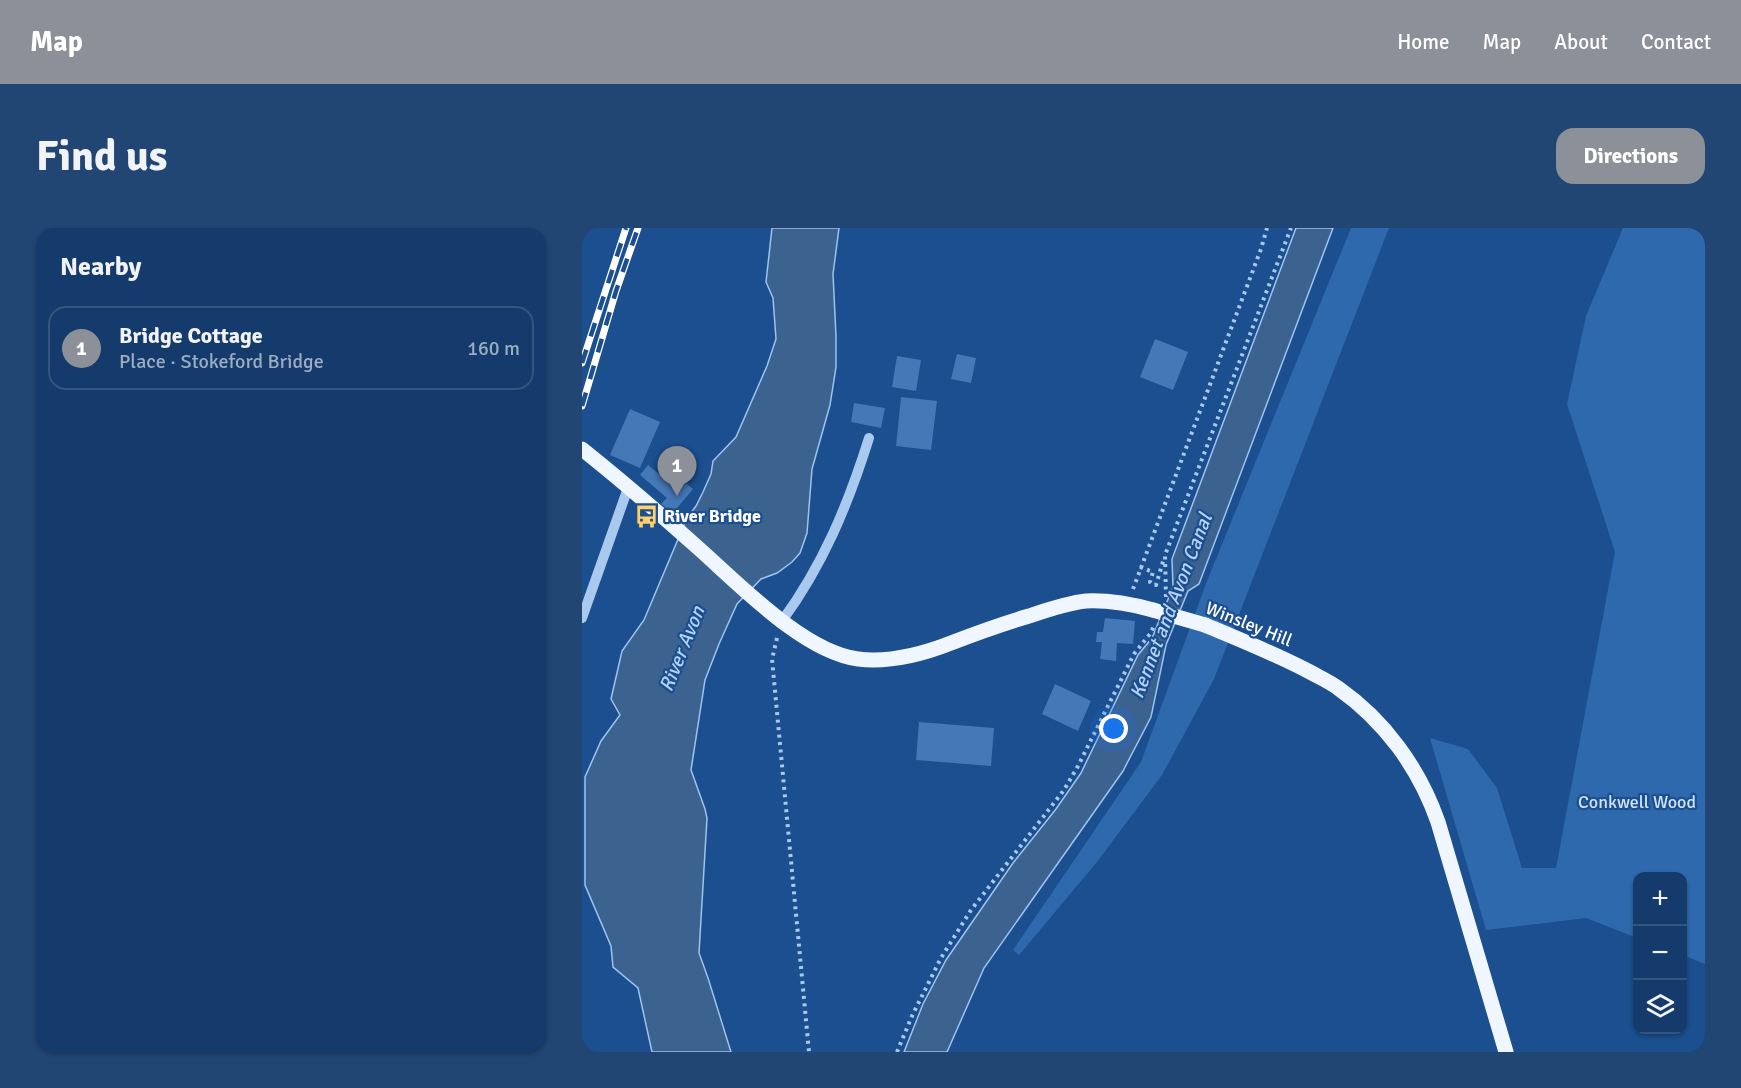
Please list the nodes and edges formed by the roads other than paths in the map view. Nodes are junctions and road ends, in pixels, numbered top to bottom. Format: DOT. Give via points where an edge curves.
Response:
graph roads {
  1 [pos="869,438"];
  2 [pos="582,449"];
  3 [pos="628,488"];
  4 [pos="582,618"];
  5 [pos="784,623"];
  6 [pos="1506,1052"];
  1 -- 5 [label="lane" via="838,522 811,579"];
  2 -- 3 [label="main road, Winsley Hill"];
  3 -- 4 [label="lane"];
  3 -- 5 [label="main road, Winsley Hill"];
  5 -- 6 [label="main road, Winsley Hill, bridge" via="836,653 880,660 933,650 1042,611 1085,602 1116,602 1205,625 1282,657 1337,687 1385,730 1405,756 1431,803"];
}
